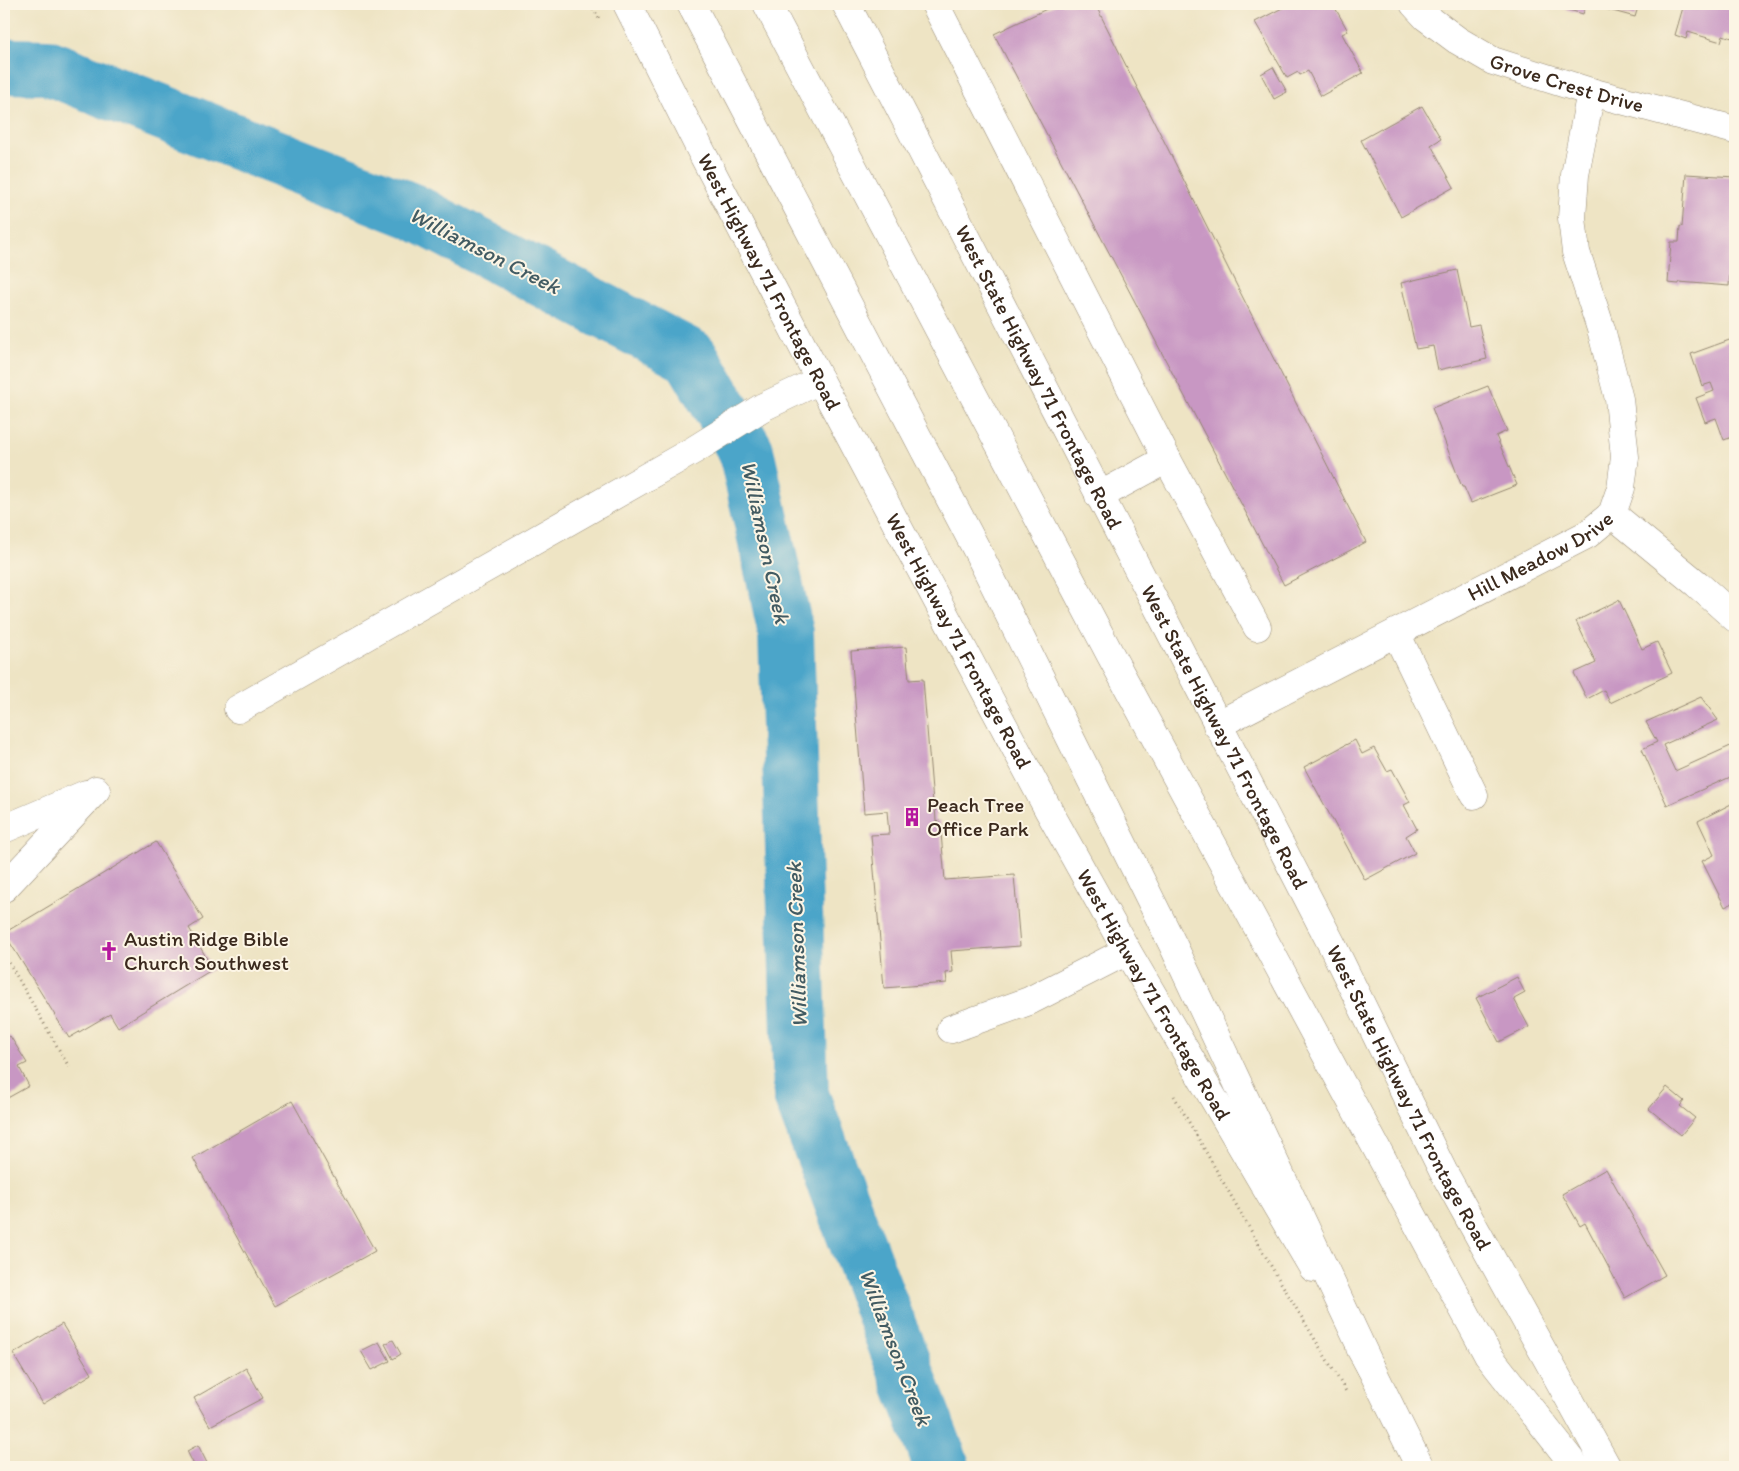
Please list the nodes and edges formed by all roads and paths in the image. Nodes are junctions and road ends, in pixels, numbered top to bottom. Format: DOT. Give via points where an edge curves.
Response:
graph roads {
  1 [pos="627,4"];
  2 [pos="690,4"];
  3 [pos="767,4"];
  4 [pos="846,4"];
  5 [pos="935,4"];
  6 [pos="1414,4"];
  7 [pos="1592,92"];
  8 [pos="1735,130"];
  9 [pos="820,380"];
  10 [pos="1167,459"];
  11 [pos="1099,496"];
  12 [pos="1612,514"];
  13 [pos="1735,618"];
  14 [pos="1257,627"];
  15 [pos="1396,633"];
  16 [pos="238,709"];
  17 [pos="1217,725"];
  18 [pos="1474,795"];
  19 [pos="4,829"];
  20 [pos="4,888"];
  21 [pos="1127,951"];
  22 [pos="4,954"];
  23 [pos="951,1029"];
  24 [pos="69,1067"];
  25 [pos="1274,1271"];
  26 [pos="1371,1368"];
  27 [pos="1351,1399"];
  28 [pos="1420,1467"];
  29 [pos="1576,1467"];
  30 [pos="1607,1467"];
  1 -- 9 [label="main road, West Highway 71 Frontage Road"];
  2 -- 26 [label="main road" via="990,576 1174,946"];
  3 -- 29 [label="main road" via="1110,654 1488,1355"];
  4 -- 11 [label="main road, West State Highway 71 Frontage Road"];
  5 -- 10 [label="main road"];
  6 -- 7 [label="main road, Grove Crest Drive" via="1458,40 1493,61"];
  7 -- 8 [label="main road, Grove Crest Drive"];
  7 -- 12 [label="main road, Hill Meadow Drive" via="1574,175 1572,218 1576,252 1619,399 1625,457 1621,488"];
  9 -- 16 [label="main road" via="764,408"];
  9 -- 21 [label="main road, West Highway 71 Frontage Road"];
  10 -- 11 [label="main road"];
  10 -- 14 [label="main road"];
  11 -- 17 [label="main road, West State Highway 71 Frontage Road"];
  12 -- 13 [label="main road"];
  12 -- 15 [label="main road, Hill Meadow Drive" via="1588,534"];
  15 -- 17 [label="main road, Hill Meadow Drive"];
  15 -- 18 [label="main road"];
  17 -- 30 [label="main road, West State Highway 71 Frontage Road" via="1332,945 1444,1171"];
  19 -- 20 [label="main road" via="96,790"];
  21 -- 23 [label="main road" via="1029,1001"];
  21 -- 26 [label="main road, West Highway 71 Frontage Road"];
  22 -- 24 [label="path"];
  25 -- 27 [label="path"];
  26 -- 28 [label="main road"];
}
